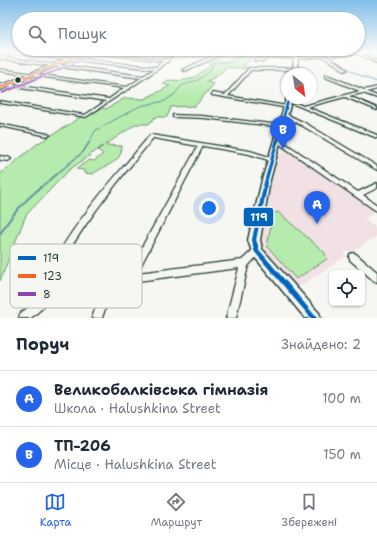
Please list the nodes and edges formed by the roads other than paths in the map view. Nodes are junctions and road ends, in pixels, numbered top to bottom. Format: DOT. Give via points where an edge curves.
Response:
graph roads {
  1 [pos="52,67"];
  2 [pos="60,67"];
  3 [pos="146,67"];
  4 [pos="192,67"];
  5 [pos="341,67"];
  6 [pos="157,68"];
  7 [pos="0,70"];
  8 [pos="184,70"];
  9 [pos="345,70"];
  10 [pos="281,71"];
  11 [pos="33,75"];
  12 [pos="326,76"];
  13 [pos="143,78"];
  14 [pos="0,84"];
  15 [pos="8,85"];
  16 [pos="0,88"];
  17 [pos="129,88"];
  18 [pos="377,88"];
  19 [pos="362,91"];
  20 [pos="213,94"];
  21 [pos="226,96"];
  22 [pos="345,96"];
  23 [pos="377,97"];
  24 [pos="110,100"];
  25 [pos="0,102"];
  26 [pos="287,105"];
  27 [pos="303,107"];
  28 [pos="377,109"];
  29 [pos="175,116"];
  30 [pos="0,125"];
  31 [pos="281,126"];
  32 [pos="48,135"];
  33 [pos="377,137"];
  34 [pos="277,140"];
  35 [pos="201,145"];
  36 [pos="0,158"];
  37 [pos="271,159"];
  38 [pos="8,160"];
  39 [pos="377,168"];
  40 [pos="377,185"];
  41 [pos="358,195"];
  42 [pos="377,208"];
  43 [pos="69,244"];
  44 [pos="257,251"];
  45 [pos="142,256"];
  46 [pos="353,258"];
  47 [pos="244,264"];
  48 [pos="142,277"];
  49 [pos="377,278"];
  50 [pos="35,308"];
  51 [pos="100,308"];
  52 [pos="24,318"];
  53 [pos="97,318"];
  54 [pos="230,318"];
  55 [pos="314,318"];
  1 -- 11 [label="street"];
  2 -- 13 [label="street"];
  3 -- 6 [label="street"];
  4 -- 8 [label="street"];
  5 -- 9 [label="street"];
  6 -- 13 [label="street"];
  7 -- 11 [label="street"];
  10 -- 21 [label="street" via="250,69"];
  11 -- 15 [label="street"];
  11 -- 17 [label="street"];
  12 -- 19 [label="street"];
  13 -- 17 [label="street"];
  14 -- 15 [label="street"];
  15 -- 16 [label="street"];
  15 -- 24 [label="street"];
  17 -- 24 [label="street"];
  18 -- 19 [label="street"];
  19 -- 22 [label="street"];
  19 -- 23 [label="street"];
  20 -- 21 [label="street"];
  21 -- 26 [label="street"];
  22 -- 27 [label="street"];
  22 -- 28 [label="street"];
  24 -- 25 [label="street" via="86,116"];
  26 -- 27 [label="street"];
  26 -- 31 [label="street"];
  26 -- 39 [label="street" via="303,124"];
  27 -- 33 [label="street"];
  29 -- 31 [label="street"];
  30 -- 32 [label="street"];
  31 -- 34 [label="street"];
  34 -- 37 [label="street"];
  34 -- 41 [label="street"];
  35 -- 37 [label="street"];
  35 -- 43 [label="street" via="152,136 87,216"];
  35 -- 45 [label="street"];
  36 -- 38 [label="street"];
  37 -- 44 [label="street" via="254,240"];
  40 -- 41 [label="street"];
  41 -- 42 [label="street"];
  44 -- 47 [label="street"];
  44 -- 55 [label="street"];
  46 -- 49 [label="street"];
  47 -- 48 [label="street"];
  47 -- 54 [label="street"];
  50 -- 52 [label="street"];
  51 -- 53 [label="street"];
}
